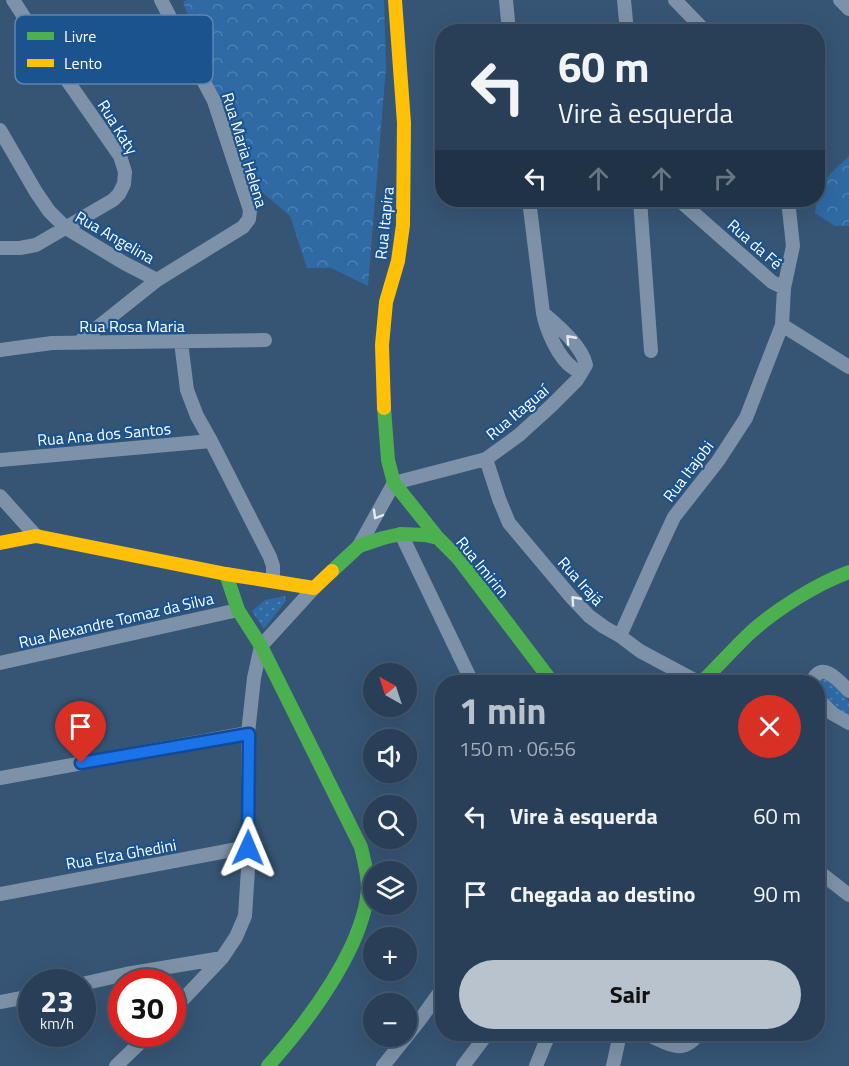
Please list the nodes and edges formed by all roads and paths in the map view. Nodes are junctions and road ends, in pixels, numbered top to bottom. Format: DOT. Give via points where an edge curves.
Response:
graph roads {
  1 [pos="13,0"];
  2 [pos="162,0"];
  3 [pos="395,0"];
  4 [pos="506,0"];
  5 [pos="624,0"];
  6 [pos="675,0"];
  7 [pos="840,0"];
  8 [pos="849,9"];
  9 [pos="22,15"];
  10 [pos="170,15"];
  11 [pos="508,24"];
  12 [pos="626,24"];
  13 [pos="698,24"];
  14 [pos="69,84"];
  15 [pos="205,84"];
  16 [pos="0,130"];
  17 [pos="530,207"];
  18 [pos="641,207"];
  19 [pos="687,207"];
  20 [pos="789,207"];
  21 [pos="66,228"];
  22 [pos="0,248"];
  23 [pos="157,280"];
  24 [pos="784,288"];
  25 [pos="782,325"];
  26 [pos="265,340"];
  27 [pos="182,342"];
  28 [pos="78,343"];
  29 [pos="0,350"];
  30 [pos="651,351"];
  31 [pos="849,367"];
  32 [pos="211,441"];
  33 [pos="486,459"];
  34 [pos="0,460"];
  35 [pos="394,483"];
  36 [pos="0,496"];
  37 [pos="401,534"];
  38 [pos="36,536"];
  39 [pos="438,538"];
  40 [pos="0,543"];
  41 [pos="359,546"];
  42 [pos="849,572"];
  43 [pos="226,574"];
  44 [pos="273,581"];
  45 [pos="314,588"];
  46 [pos="238,610"];
  47 [pos="620,636"];
  48 [pos="261,646"];
  49 [pos="0,663"];
  50 [pos="469,675"];
  51 [pos="547,675"];
  52 [pos="686,675"];
  53 [pos="707,675"];
  54 [pos="817,675"];
  55 [pos="849,692"];
  56 [pos="825,706"];
  57 [pos="849,723"];
  58 [pos="249,734"];
  59 [pos="0,778"];
  60 [pos="248,848"];
  61 [pos="825,876"];
  62 [pos="0,894"];
  63 [pos="849,895"];
  64 [pos="222,958"];
  65 [pos="96,981"];
  66 [pos="186,996"];
  67 [pos="18,999"];
  68 [pos="435,999"];
  69 [pos="0,1002"];
  70 [pos="482,1041"];
  71 [pos="546,1041"];
  72 [pos="618,1041"];
  73 [pos="663,1041"];
  74 [pos="691,1041"];
  75 [pos="136,1047"];
  76 [pos="390,1063"];
  77 [pos="116,1066"];
  78 [pos="268,1066"];
  79 [pos="463,1066"];
  80 [pos="536,1066"];
  81 [pos="613,1066"];
  1 -- 9 [label="street, Rua Katy"];
  2 -- 10 [label="street, Rua Maria Helena"];
  3 -- 35 [label="street, Rua Itapira" via="404,123 403,225 386,302 382,345 388,460"];
  4 -- 11 [label="street"];
  5 -- 12 [label="street"];
  6 -- 13 [label="street"];
  7 -- 8 [label="street"];
  14 -- 21 [label="street, Rua Katy" via="120,156 125,172 124,184 113,200"];
  15 -- 23 [label="street, Rua Maria Helena" via="250,210 249,219 243,227"];
  16 -- 21 [label="street, Rua Angelina" via="36,192"];
  17 -- 33 [label="street, Rua Itaguaí" via="545,326 573,369 582,371 567,391"];
  18 -- 30 [label="street"];
  19 -- 24 [label="street, Rua da Fé" via="772,282"];
  20 -- 24 [label="street" via="793,246"];
  21 -- 22 [label="street, Rua Katy" via="36,245"];
  21 -- 23 [label="street, Rua Angelina"];
  23 -- 28 [label="street, Rua Maria Helena"];
  24 -- 25 [label="street"];
  25 -- 31 [label="street"];
  25 -- 47 [label="street, Rua Itajobi" via="746,418 674,517"];
  26 -- 27 [label="street, Rua Rosa Maria"];
  27 -- 28 [label="street, Rua Rosa Maria"];
  27 -- 32 [label="street" via="187,390"];
  28 -- 29 [label="street, Rua Rosa Maria"];
  32 -- 34 [label="street, Rua Ana dos Santos"];
  32 -- 44 [label="street" via="270,557"];
  33 -- 35 [label="street, Rua Itaguaí"];
  47 -- 33 [label="street, Rua Irajá, one-way" via="572,598 509,523"];
  35 -- 39 [label="street, Rua Itapira"];
  35 -- 41 [label="street, one-way"];
  36 -- 38 [label="street"];
  37 -- 39 [label="street, Rua Imirim"];
  37 -- 41 [label="street, Rua Imirim"];
  37 -- 50 [label="street"];
  38 -- 40 [label="street"];
  38 -- 43 [label="street"];
  39 -- 51 [label="street, Rua Imirim" via="458,558"];
  41 -- 45 [label="street"];
  42 -- 53 [label="street" via="829,579 787,605 751,632"];
  43 -- 44 [label="street"];
  43 -- 46 [label="street"];
  44 -- 45 [label="street"];
  45 -- 48 [label="street"];
  46 -- 48 [label="street"];
  46 -- 49 [label="street, Rua Alexandre Tomaz da Silva"];
  47 -- 52 [label="street, Rua Irajá"];
  48 -- 58 [label="street"];
  48 -- 78 [label="street" via="361,847 368,888 362,922 341,969 294,1037"];
  54 -- 55 [label="street" via="829,673"];
  56 -- 57 [label="street"];
  58 -- 59 [label="street"];
  58 -- 60 [label="street"];
  60 -- 62 [label="street, Rua Elza Ghedini"];
  60 -- 64 [label="street" via="246,916"];
  61 -- 63 [label="street"];
  64 -- 65 [label="street"];
  64 -- 66 [label="street"];
  67 -- 69 [label="street"];
  68 -- 76 [label="street"];
  70 -- 79 [label="street"];
  71 -- 80 [label="street"];
  72 -- 81 [label="street"];
  73 -- 74 [label="street" via="678,1047"];
  75 -- 77 [label="street"];
}
